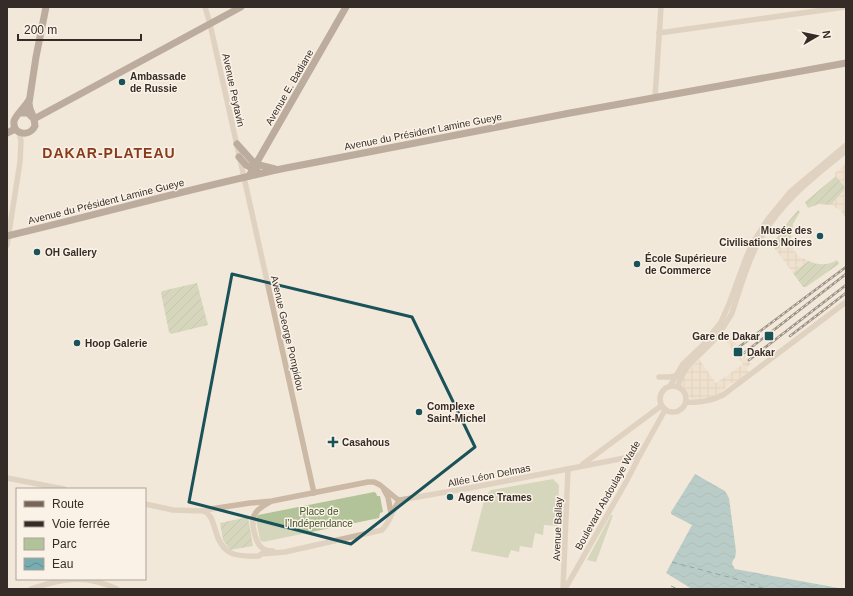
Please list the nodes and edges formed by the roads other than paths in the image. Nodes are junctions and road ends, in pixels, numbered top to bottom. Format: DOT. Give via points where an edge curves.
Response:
graph roads {
  1 [pos="46,7"];
  2 [pos="205,7"];
  3 [pos="241,7"];
  4 [pos="346,7"];
  5 [pos="661,7"];
  6 [pos="845,7"];
  7 [pos="210,24"];
  8 [pos="659,33"];
  9 [pos="846,63"];
  10 [pos="30,98"];
  11 [pos="655,98"];
  12 [pos="20,113"];
  13 [pos="34,117"];
  14 [pos="17,130"];
  15 [pos="7,133"];
  16 [pos="29,133"];
  17 [pos="237,144"];
  18 [pos="846,145"];
  19 [pos="21,149"];
  20 [pos="846,151"];
  21 [pos="239,157"];
  22 [pos="276,170"];
  23 [pos="250,172"];
  24 [pos="8,236"];
  25 [pos="7,245"];
  26 [pos="846,302"];
  27 [pos="676,376"];
  28 [pos="659,377"];
  29 [pos="670,386"];
  30 [pos="678,387"];
  31 [pos="686,402"];
  32 [pos="663,408"];
  33 [pos="640,455"];
  34 [pos="580,466"];
  35 [pos="568,469"];
  36 [pos="7,478"];
  37 [pos="59,488"];
  38 [pos="383,488"];
  39 [pos="314,493"];
  40 [pos="400,500"];
  41 [pos="272,501"];
  42 [pos="146,504"];
  43 [pos="204,511"];
  44 [pos="391,513"];
  45 [pos="285,552"];
  46 [pos="70,580"];
  47 [pos="88,580"];
  48 [pos="31,589"];
  49 [pos="117,589"];
  50 [pos="564,589"];
  1 -- 10 [label="main road"];
  2 -- 7 [label="street, Avenue Peytavin"];
  3 -- 7 [label="main road"];
  4 -- 23 [label="main road, Avenue E. Badiane"];
  5 -- 8 [label="street"];
  6 -- 8 [label="street"];
  7 -- 13 [label="main road"];
  7 -- 17 [label="street, Avenue Peytavin"];
  8 -- 11 [label="street"];
  9 -- 11 [label="main road, Avenue du Président Lamine Gueye"];
  10 -- 12 [label="main road"];
  10 -- 13 [label="main road" via="29,106"];
  11 -- 22 [label="main road, Avenue du Président Lamine Gueye"];
  12 -- 13 [label="main road" via="26,112"];
  12 -- 14 [label="main road" via="14,119"];
  13 -- 16 [label="main road" via="34,128"];
  14 -- 15 [label="main road"];
  14 -- 16 [label="main road" via="23,134"];
  14 -- 19 [label="street"];
  16 -- 19 [label="street"];
  17 -- 21 [label="street, Avenue Peytavin"];
  17 -- 23 [label="main road"];
  18 -- 27 [label="street" via="791,191 768,219 746,258 721,322 703,345 683,364"];
  19 -- 24 [label="street"];
  20 -- 30 [label="street" via="796,193 768,226 753,254 732,313 712,342 687,367"];
  21 -- 23 [label="street, Avenue Peytavin"];
  21 -- 23 [label="main road"];
  22 -- 23 [label="main road"];
  22 -- 23 [label="main road, Avenue du Président Lamine Gueye"];
  23 -- 24 [label="main road, Avenue du Président Lamine Gueye"];
  23 -- 39 [label="street, Avenue George Pompidou"];
  24 -- 25 [label="street"];
  26 -- 31 [label="street" via="723,395 701,402"];
  27 -- 28 [label="street"];
  27 -- 29 [label="street"];
  29 -- 30 [label="street"];
  29 -- 32 [label="street" via="664,388 660,394"];
  30 -- 31 [label="street" via="684,391"];
  31 -- 32 [label="street" via="677,411 671,412"];
  32 -- 33 [label="street, Boulevard Abdoulaye Wade"];
  32 -- 34 [label="street"];
  33 -- 34 [label="street, Allée Léon Delmas"];
  33 -- 50 [label="street, Boulevard Abdoulaye Wade"];
  34 -- 35 [label="street, Allée Léon Delmas"];
  35 -- 40 [label="street, Allée Léon Delmas"];
  35 -- 50 [label="street, Avenue Ballay"];
  36 -- 37 [label="street"];
  38 -- 39 [label="street" via="376,483 368,482"];
  38 -- 40 [label="street"];
  38 -- 44 [label="street" via="388,497"];
  39 -- 41 [label="street"];
  40 -- 44 [label="street"];
  41 -- 43 [label="street"];
  41 -- 45 [label="street" via="255,514 253,524 256,538 259,545 266,550"];
  42 -- 43 [label="street" via="173,510"];
  43 -- 45 [label="street" via="209,514 224,550 244,556"];
  44 -- 45 [label="street" via="382,530"];
  46 -- 48 [label="street"];
  47 -- 49 [label="street" via="98,581"];
}
